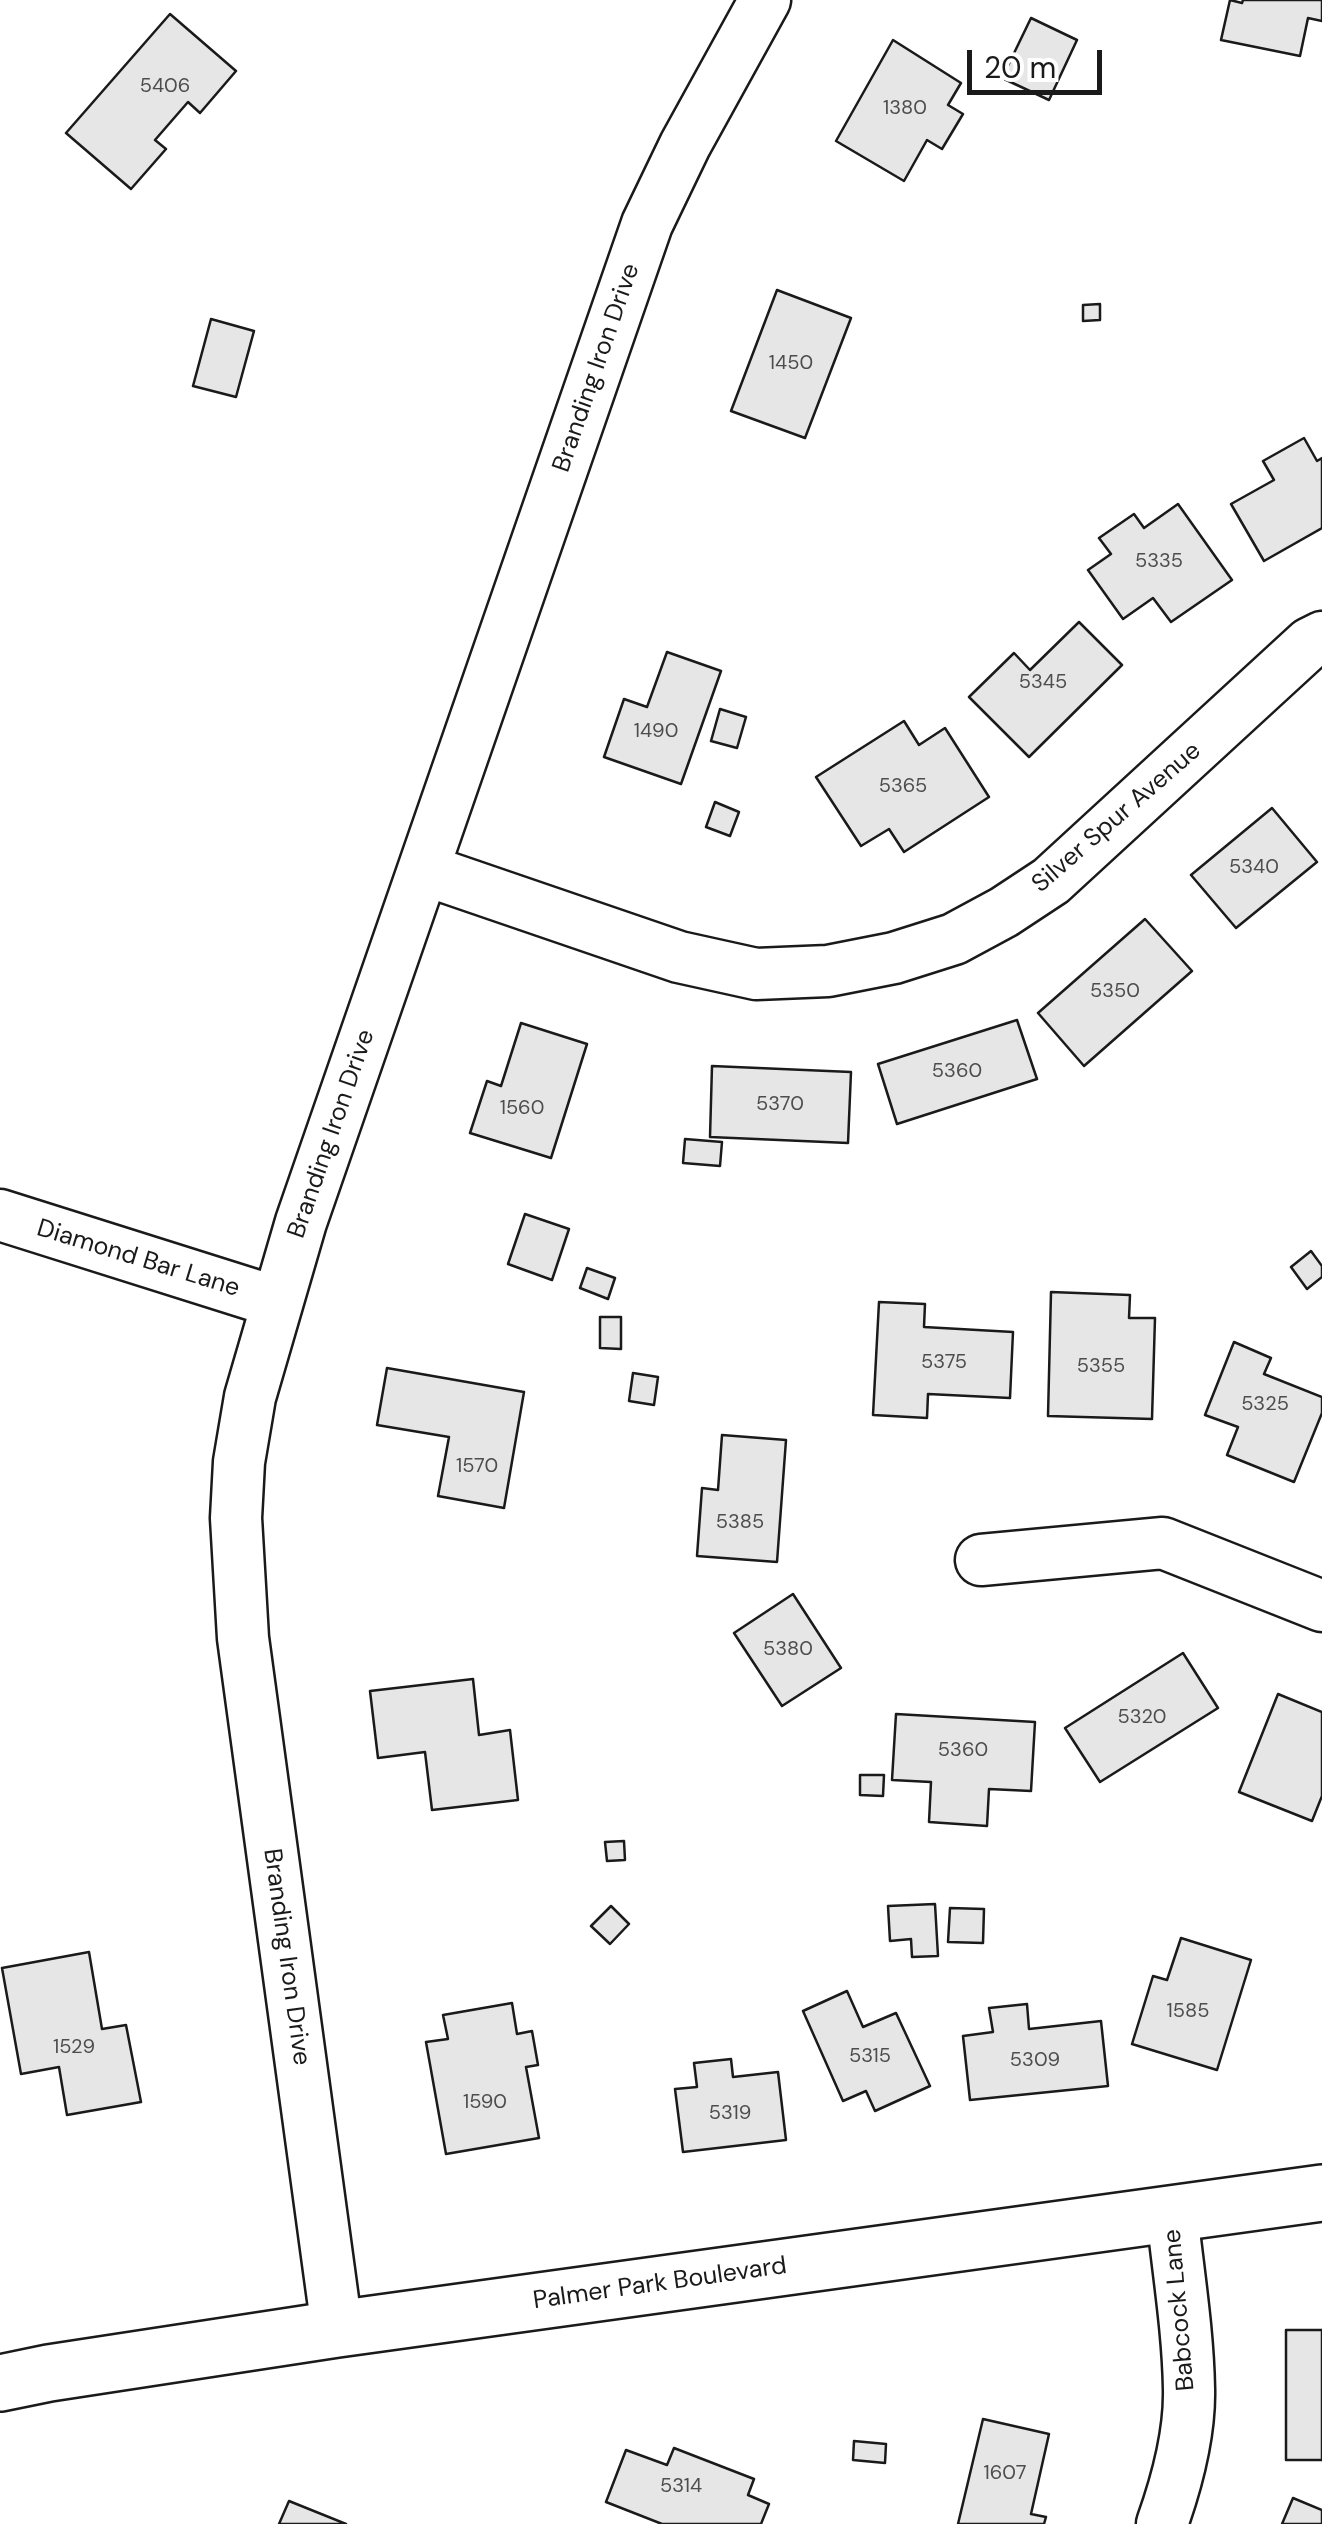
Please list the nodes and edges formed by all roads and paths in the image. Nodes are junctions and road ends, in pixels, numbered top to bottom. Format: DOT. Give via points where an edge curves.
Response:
graph roads {
  1 [pos="765,0"];
  2 [pos="1322,637"];
  3 [pos="425,870"];
  4 [pos="0,1216"];
  5 [pos="276,1302"];
  6 [pos="981,1560"];
  7 [pos="1322,1606"];
  8 [pos="1322,2193"];
  9 [pos="1172,2213"];
  10 [pos="337,2330"];
  11 [pos="0,2383"];
  12 [pos="1162,2524"];
  1 -- 3 [label="street, Branding Iron Drive" via="647,224"];
  2 -- 3 [label="street, Silver Spur Avenue" via="1052,880 954,939 894,958 828,972 756,974 679,957"];
  3 -- 5 [label="street, Branding Iron Drive"];
  4 -- 5 [label="street, Diamond Bar Lane"];
  5 -- 10 [label="street, Branding Iron Drive" via="239,1462 243,1638"];
  6 -- 7 [label="street" via="1163,1543"];
  8 -- 9 [label="main road, Palmer Park Boulevard"];
  9 -- 10 [label="main road, Palmer Park Boulevard"];
  9 -- 12 [label="street, Babcock Lane" via="1190,2392"];
  10 -- 11 [label="main road, Palmer Park Boulevard"];
}
